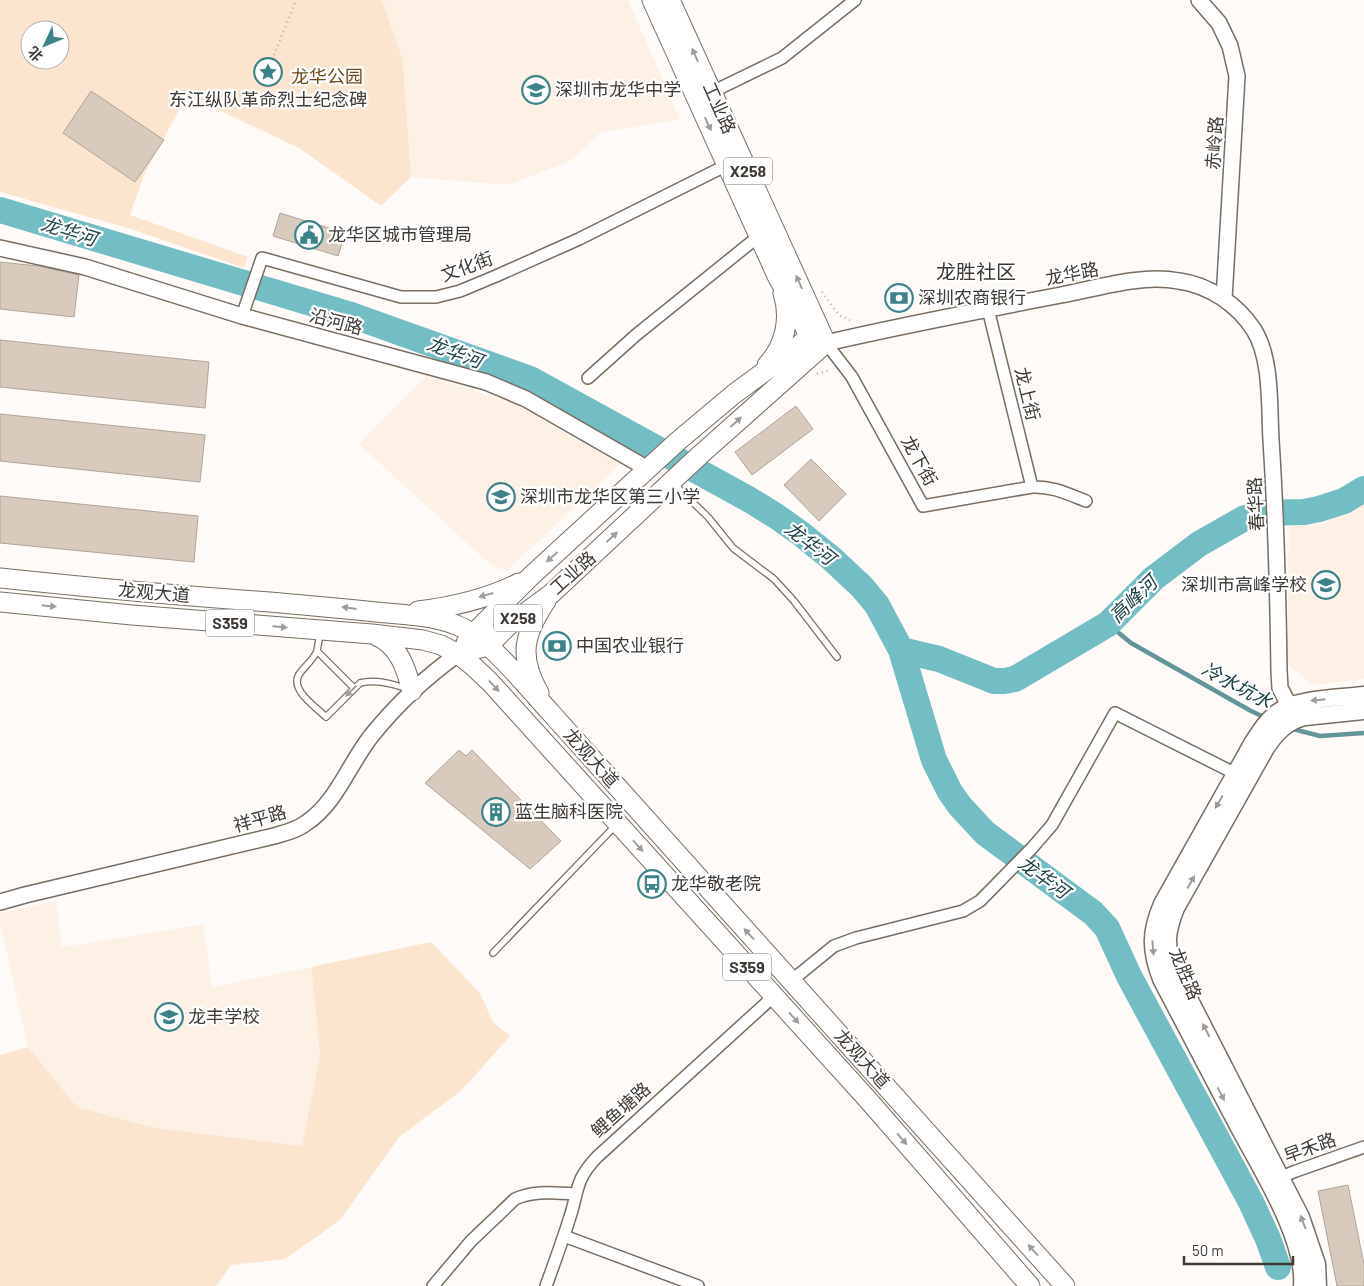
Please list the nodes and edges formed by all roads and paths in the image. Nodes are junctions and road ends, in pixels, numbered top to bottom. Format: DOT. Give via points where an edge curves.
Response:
graph roads {
  1 [pos="296,0"];
  2 [pos="652,0"];
  3 [pos="670,0"];
  4 [pos="855,0"];
  5 [pos="1199,0"];
  6 [pos="274,55"];
  7 [pos="712,92"];
  8 [pos="727,165"];
  9 [pos="759,236"];
  10 [pos="0,248"];
  11 [pos="778,278"];
  12 [pos="1224,299"];
  13 [pos="988,309"];
  14 [pos="244,310"];
  15 [pos="817,340"];
  16 [pos="758,375"];
  17 [pos="588,378"];
  18 [pos="650,467"];
  19 [pos="673,480"];
  20 [pos="1032,487"];
  21 [pos="1086,501"];
  22 [pos="531,576"];
  23 [pos="0,578"];
  24 [pos="551,594"];
  25 [pos="0,602"];
  26 [pos="398,613"];
  27 [pos="320,630"];
  28 [pos="372,634"];
  29 [pos="473,634"];
  30 [pos="488,646"];
  31 [pos="317,650"];
  32 [pos="458,654"];
  33 [pos="837,657"];
  34 [pos="354,688"];
  35 [pos="412,691"];
  36 [pos="1364,695"];
  37 [pos="1364,711"];
  38 [pos="551,713"];
  39 [pos="1288,715"];
  40 [pos="1242,777"];
  41 [pos="618,824"];
  42 [pos="0,902"];
  43 [pos="493,953"];
  44 [pos="791,981"];
  45 [pos="774,996"];
  46 [pos="1364,1147"];
  47 [pos="1275,1180"];
  48 [pos="576,1194"];
  49 [pos="564,1236"];
  50 [pos="434,1286"];
  51 [pos="546,1286"];
  52 [pos="698,1286"];
  53 [pos="1030,1286"];
  54 [pos="1065,1286"];
  55 [pos="1302,1286"];
  56 [pos="1318,1286"];
  1 -- 6 [label="path"];
  2 -- 8 [label="main road, 工业路 / X258, one-way"];
  7 -- 3 [label="main road, 工业路 / X258, one-way"];
  4 -- 7 [label="street" via="782,58"];
  5 -- 12 [label="street, 赤岭路" via="1219,23 1230,46 1237,76"];
  15 -- 7 [label="main road, 工业路 / X258, one-way"];
  8 -- 9 [label="main road, 工业路 / X258"];
  8 -- 14 [label="street, 文化街" via="578,239 460,291 436,297 401,296 262,258"];
  9 -- 11 [label="main road, 工业路 / X258"];
  9 -- 17 [label="street"];
  10 -- 14 [label="street, 沿河路" via="86,267"];
  11 -- 15 [label="main road, 工业路 / X258"];
  11 -- 16 [label="main road" via="785,299 786,327 778,350"];
  12 -- 13 [label="street, 龙华路" via="1179,280 1149,280"];
  12 -- 39 [label="street, 春华路" via="1254,330 1267,373 1276,521 1280,688"];
  13 -- 15 [label="street, 龙华路"];
  13 -- 20 [label="street, 龙上街"];
  14 -- 18 [label="street, 沿河路" via="460,378 486,382 526,399"];
  15 -- 16 [label="main road, 工业路 / X258" via="791,352"];
  19 -- 15 [label="main road, 工业路 / X258, one-way"];
  15 -- 20 [label="street, 龙下街" via="852,377 923,506"];
  16 -- 18 [label="main road, 工业路 / X258"];
  18 -- 22 [label="main road, 工业路 / X258, one-way"];
  24 -- 19 [label="main road, 工业路 / X258, one-way"];
  19 -- 33 [label="lane" via="733,548 774,579"];
  20 -- 21 [label="street, 龙下街" via="1046,486"];
  22 -- 26 [label="main road, one-way" via="505,590 441,608"];
  22 -- 29 [label="main road, 工业路 / X258"];
  26 -- 23 [label="main road, 龙观大道 / S359, one-way"];
  24 -- 30 [label="main road, 工业路 / X258" via="510,624"];
  24 -- 38 [label="main road" via="531,626 525,654 529,674"];
  25 -- 27 [label="main road, 龙观大道 / S359, one-way"];
  26 -- 29 [label="main road, 龙观大道 / S359" via="440,620"];
  27 -- 28 [label="main road, 龙观大道 / S359"];
  27 -- 31 [label="lane"];
  28 -- 32 [label="main road, 龙观大道 / S359" via="423,640"];
  28 -- 35 [label="main road" via="384,639 398,653"];
  29 -- 30 [label="main road, 龙观大道 / S359"];
  29 -- 32 [label="main road, 工业路 / X258"];
  30 -- 32 [label="main road, X258"];
  30 -- 38 [label="main road, 龙观大道 / S359"];
  31 -- 34 [label="lane"];
  34 -- 31 [label="lane, one-way" via="326,717 300,692 298,676"];
  32 -- 35 [label="street, 祥平路"];
  32 -- 41 [label="main road, 龙观大道 / S359, one-way" via="490,682"];
  34 -- 35 [label="lane" via="367,681"];
  35 -- 42 [label="street, 祥平路" via="372,734 331,798 306,824 274,836"];
  36 -- 39 [label="main road, one-way" via="1298,703"];
  37 -- 39 [label="main road" via="1305,717"];
  44 -- 38 [label="main road, 龙观大道 / S359, one-way"];
  39 -- 40 [label="main road, 龙胜路" via="1268,732"];
  40 -- 44 [label="street" via="1115,714 1057,818 1032,848 972,907 834,946"];
  40 -- 47 [label="main road, 龙胜路" via="1162,904 1152,943 1161,979"];
  41 -- 43 [label="lane"];
  41 -- 45 [label="main road, 龙观大道 / S359, one-way"];
  54 -- 44 [label="main road, 龙观大道 / S359, one-way"];
  45 -- 48 [label="street, 鲤鱼塘路" via="596,1157 581,1176"];
  45 -- 53 [label="main road, 龙观大道 / S359, one-way"];
  46 -- 47 [label="street, 早禾路"];
  47 -- 55 [label="main road, 龙胜路" via="1302,1271"];
  56 -- 47 [label="main road, 龙胜路, one-way" via="1317,1264 1301,1217"];
  48 -- 49 [label="street, 鲤鱼塘路"];
  48 -- 50 [label="street" via="537,1193 515,1199 472,1241"];
  49 -- 51 [label="street, 鲤鱼塘路"];
  49 -- 52 [label="street"];
}
